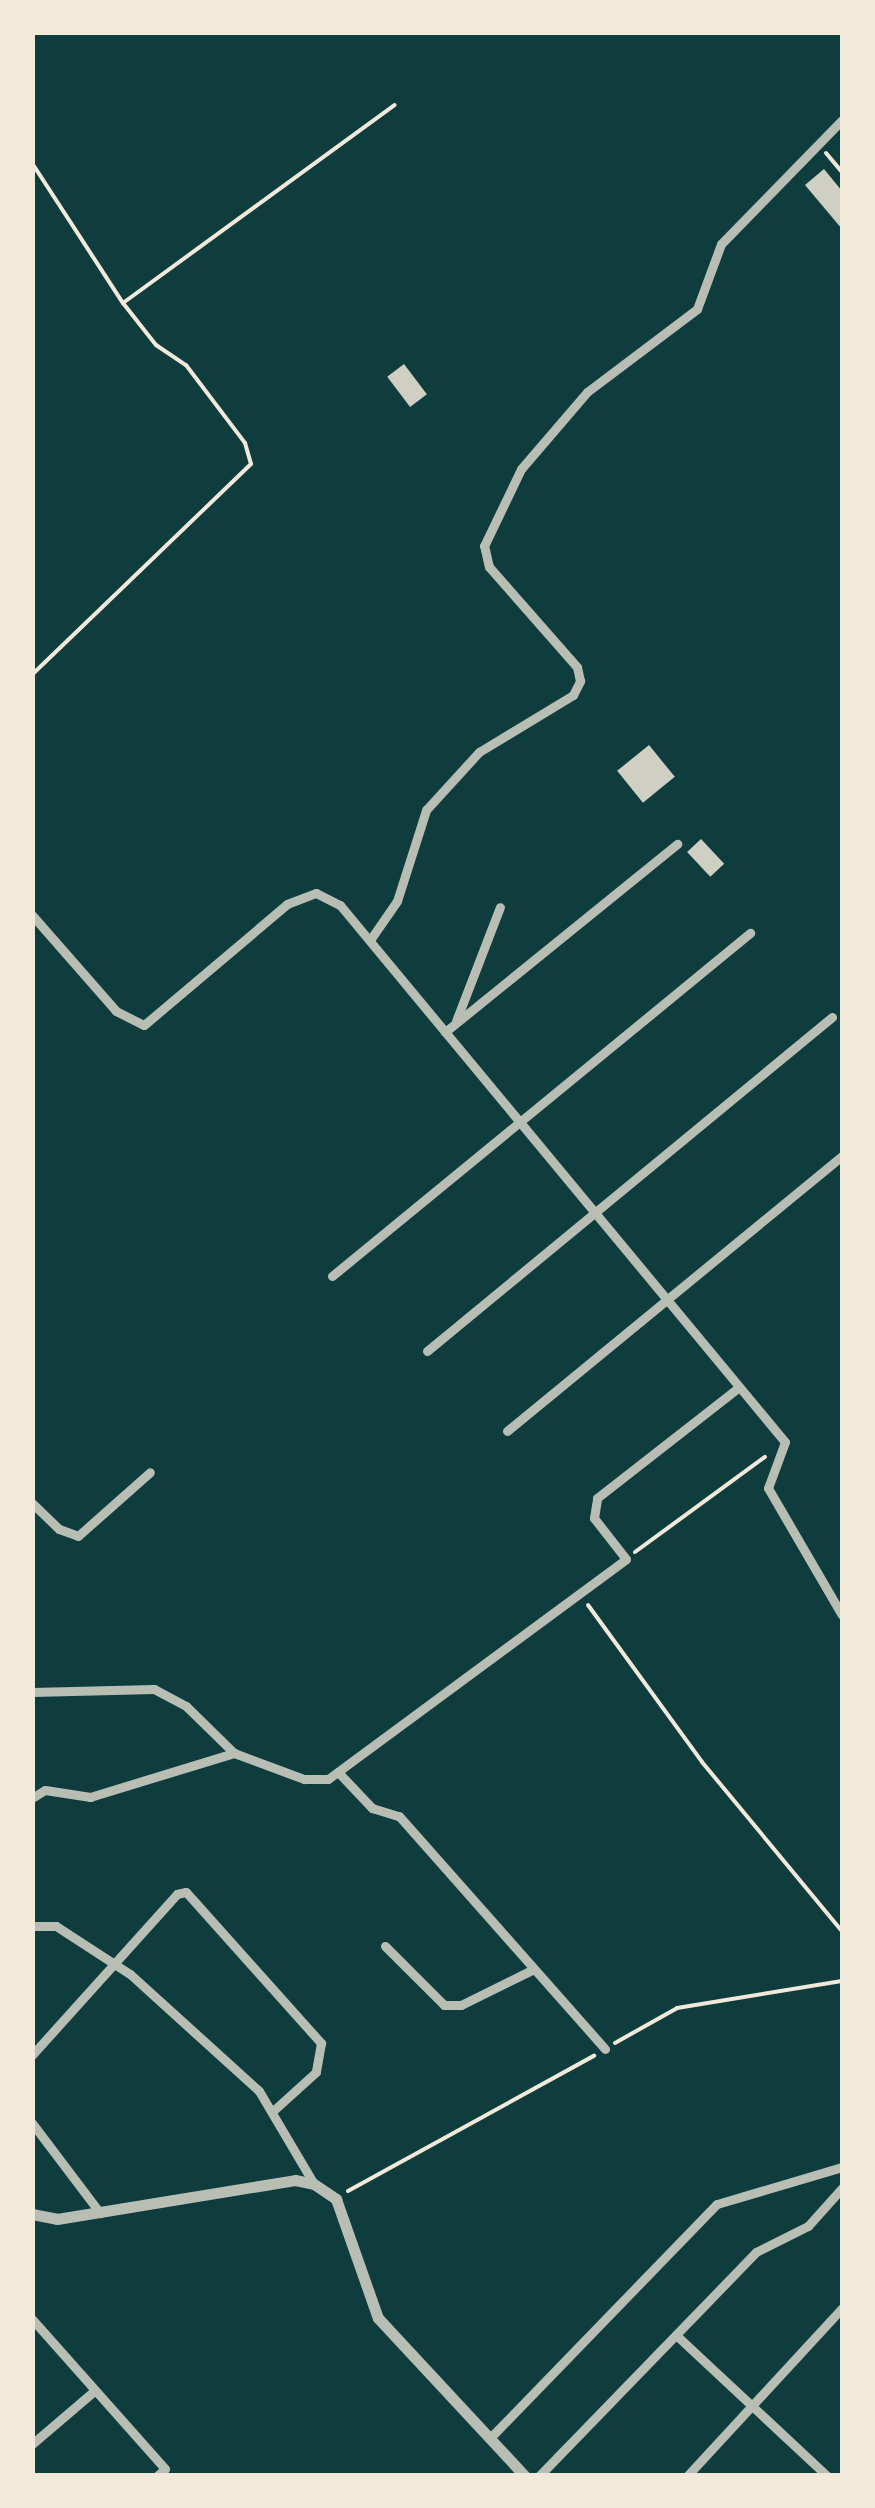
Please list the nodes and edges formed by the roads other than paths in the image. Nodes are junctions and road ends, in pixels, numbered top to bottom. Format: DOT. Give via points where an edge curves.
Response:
graph roads {
  1 [pos="842,120"];
  2 [pos="677,844"];
  3 [pos="500,907"];
  4 [pos="32,914"];
  5 [pos="750,932"];
  6 [pos="370,940"];
  7 [pos="832,1017"];
  8 [pos="450,1028"];
  9 [pos="520,1121"];
  10 [pos="842,1156"];
  11 [pos="595,1212"];
  12 [pos="332,1276"];
  13 [pos="667,1300"];
  14 [pos="427,1351"];
  15 [pos="739,1387"];
  16 [pos="507,1430"];
  17 [pos="150,1472"];
  18 [pos="32,1503"];
  19 [pos="842,1615"];
  20 [pos="32,1692"];
  21 [pos="234,1753"];
  22 [pos="338,1772"];
  23 [pos="32,1798"];
  24 [pos="32,1926"];
  25 [pos="385,1946"];
  26 [pos="115,1964"];
  27 [pos="534,1969"];
  28 [pos="604,2049"];
  29 [pos="32,2055"];
  30 [pos="274,2110"];
  31 [pos="32,2123"];
  32 [pos="842,2167"];
  33 [pos="314,2184"];
  34 [pos="842,2188"];
  35 [pos="100,2213"];
  36 [pos="32,2214"];
  37 [pos="842,2308"];
  38 [pos="32,2319"];
  39 [pos="676,2335"];
  40 [pos="94,2391"];
  41 [pos="752,2406"];
  42 [pos="490,2438"];
  43 [pos="32,2444"];
  44 [pos="157,2476"];
  45 [pos="525,2476"];
  46 [pos="540,2476"];
  47 [pos="686,2476"];
  48 [pos="827,2476"];
  1 -- 6 [label="street" via="720,244 697,309 587,392 522,469 484,546 489,567 577,667 580,681 572,694 478,752 426,810 397,902"];
  2 -- 8 [label="street"];
  3 -- 8 [label="street"];
  4 -- 6 [label="street" via="116,1012 144,1026 287,904 316,892 340,905"];
  5 -- 9 [label="street"];
  6 -- 8 [label="street"];
  7 -- 11 [label="street"];
  8 -- 9 [label="street"];
  9 -- 11 [label="street"];
  9 -- 12 [label="street"];
  10 -- 13 [label="street"];
  11 -- 13 [label="street"];
  11 -- 14 [label="street"];
  13 -- 15 [label="street"];
  13 -- 16 [label="street"];
  15 -- 19 [label="street" via="784,1442 768,1488"];
  15 -- 22 [label="street" via="597,1498 594,1518 626,1558"];
  17 -- 18 [label="street" via="78,1536"];
  20 -- 21 [label="street" via="154,1690 186,1706"];
  21 -- 22 [label="street" via="316,1782"];
  21 -- 23 [label="street" via="90,1796 45,1790"];
  22 -- 27 [label="street" via="372,1808 399,1816"];
  24 -- 26 [label="street" via="56,1926"];
  25 -- 27 [label="street" via="444,2005 461,2005"];
  26 -- 29 [label="street"];
  26 -- 30 [label="street"];
  26 -- 30 [label="street" via="176,1894 196,1895 322,2043 316,2072"];
  27 -- 28 [label="street"];
  30 -- 33 [label="street"];
  31 -- 35 [label="street"];
  32 -- 42 [label="street" via="717,2204"];
  33 -- 35 [label="street" via="295,2180"];
  33 -- 42 [label="street" via="336,2198 378,2318"];
  34 -- 39 [label="street" via="808,2226 756,2252"];
  35 -- 36 [label="street"];
  37 -- 41 [label="street"];
  38 -- 40 [label="street"];
  39 -- 41 [label="street"];
  39 -- 46 [label="street"];
  40 -- 43 [label="street"];
  40 -- 44 [label="street" via="165,2469"];
  41 -- 47 [label="street"];
  41 -- 48 [label="street"];
  42 -- 45 [label="street"];
}
